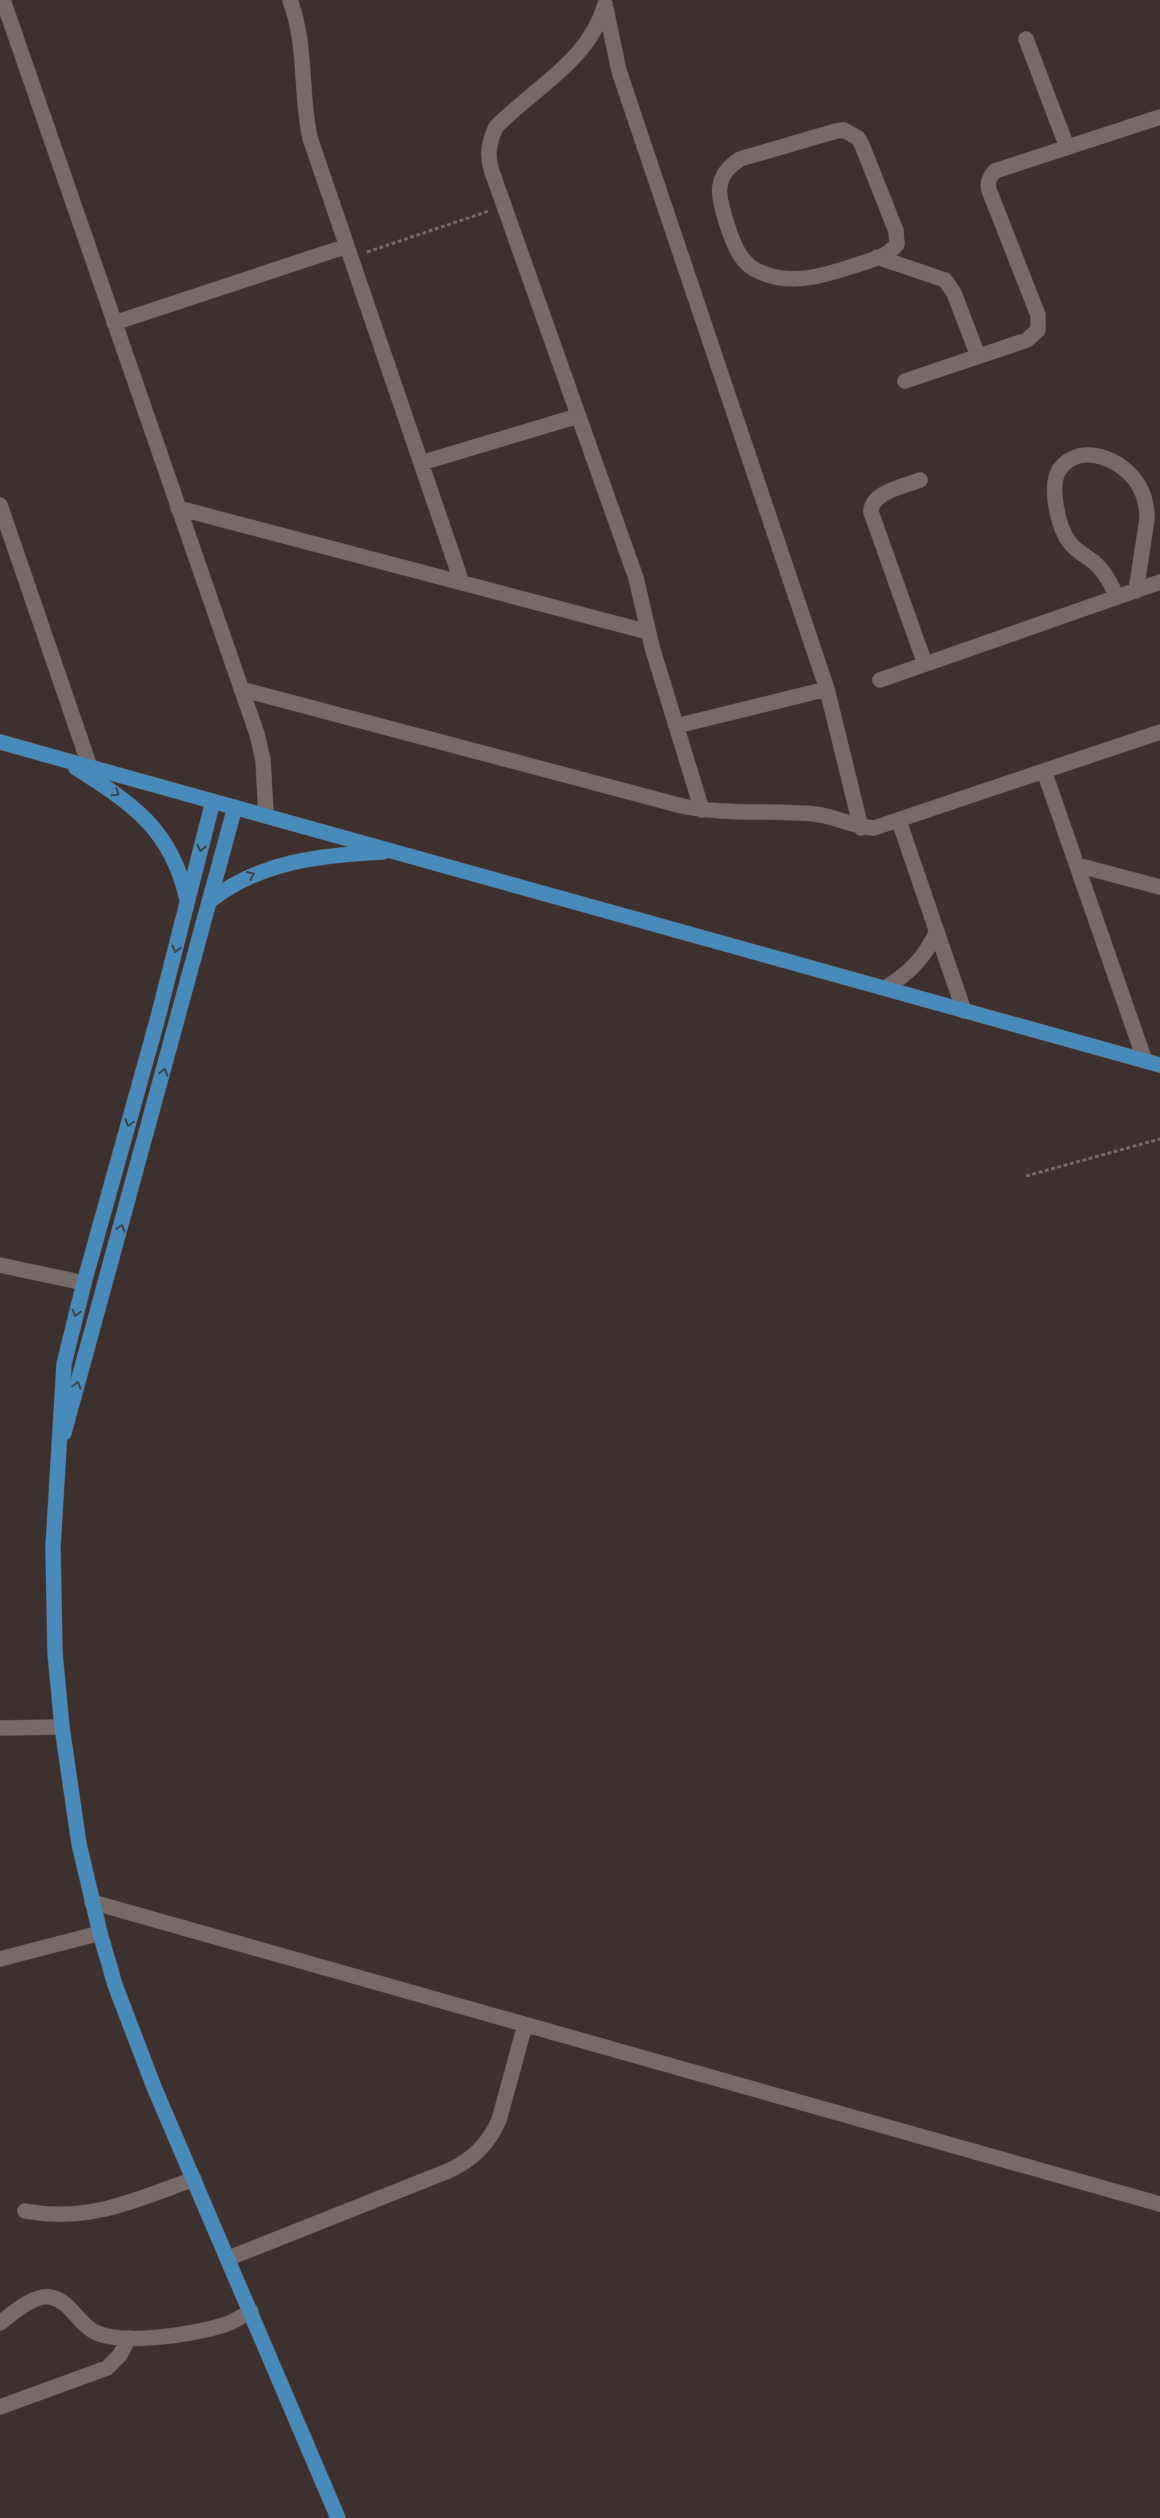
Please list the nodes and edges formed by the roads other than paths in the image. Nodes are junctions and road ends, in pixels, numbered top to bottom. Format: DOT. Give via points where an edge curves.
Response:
graph roads {
  1 [pos="3,0"];
  2 [pos="290,0"];
  3 [pos="605,2"];
  4 [pos="1026,39"];
  5 [pos="1160,117"];
  6 [pos="1067,147"];
  7 [pos="349,252"];
  8 [pos="877,257"];
  9 [pos="114,322"];
  10 [pos="978,356"];
  11 [pos="905,381"];
  12 [pos="578,416"];
  13 [pos="421,463"];
  14 [pos="920,480"];
  15 [pos="0,505"];
  16 [pos="178,508"];
  17 [pos="7,544"];
  18 [pos="462,582"];
  19 [pos="1160,582"];
  20 [pos="1136,590"];
  21 [pos="1117,597"];
  22 [pos="648,632"];
  23 [pos="925,664"];
  24 [pos="880,680"];
  25 [pos="241,689"];
  26 [pos="827,689"];
  27 [pos="676,726"];
  28 [pos="1160,732"];
  29 [pos="0,742"];
  30 [pos="60,758"];
  31 [pos="90,767"];
  32 [pos="1044,771"];
  33 [pos="213,801"];
  34 [pos="236,806"];
  35 [pos="702,810"];
  36 [pos="266,814"];
  37 [pos="899,821"];
  38 [pos="861,828"];
  39 [pos="395,852"];
  40 [pos="1077,865"];
  41 [pos="1160,887"];
  42 [pos="210,901"];
  43 [pos="188,902"];
  44 [pos="937,930"];
  45 [pos="885,988"];
  46 [pos="964,1010"];
  47 [pos="1145,1060"];
  48 [pos="1160,1065"];
  49 [pos="0,1265"];
  50 [pos="84,1283"];
  51 [pos="59,1449"];
  52 [pos="62,1726"];
  53 [pos="0,1728"];
  54 [pos="92,1902"];
  55 [pos="100,1932"];
  56 [pos="0,1959"];
  57 [pos="525,2025"];
  58 [pos="194,2179"];
  59 [pos="1160,2204"];
  60 [pos="25,2211"];
  61 [pos="229,2258"];
  62 [pos="251,2311"];
  63 [pos="0,2323"];
  64 [pos="128,2338"];
  65 [pos="0,2407"];
  66 [pos="338,2518"];
  1 -- 9 [label="street"];
  2 -- 7 [label="street" via="300,40 310,138"];
  3 -- 12 [label="street" via="600,23 574,58 496,127 488,155"];
  3 -- 26 [label="street" via="619,71"];
  4 -- 6 [label="street"];
  5 -- 6 [label="street"];
  6 -- 10 [label="street" via="995,171 988,180 1039,322 1038,330 1027,340"];
  7 -- 9 [label="street"];
  7 -- 13 [label="street"];
  8 -- 8 [label="street" via="893,250 898,238 862,145 852,133 836,131 740,159 723,175 720,199 734,241 739,254 757,271 804,279 821,277"];
  8 -- 10 [label="street" via="945,280 954,293"];
  9 -- 16 [label="street"];
  10 -- 11 [label="street"];
  12 -- 13 [label="street"];
  12 -- 22 [label="street" via="636,578"];
  13 -- 18 [label="street"];
  14 -- 23 [label="street" via="879,496 873,502 871,512"];
  15 -- 17 [label="street"];
  16 -- 18 [label="street"];
  16 -- 25 [label="street"];
  17 -- 31 [label="street"];
  18 -- 22 [label="street"];
  19 -- 20 [label="street"];
  20 -- 21 [label="street"];
  20 -- 21 [label="street" via="1147,519 1147,508 1139,486 1115,463 1089,455 1074,458 1060,470 1054,486 1066,538 1104,574"];
  21 -- 23 [label="street"];
  22 -- 27 [label="street"];
  23 -- 24 [label="street"];
  25 -- 35 [label="street"];
  25 -- 36 [label="street" via="263,760"];
  26 -- 27 [label="street"];
  26 -- 38 [label="street"];
  27 -- 35 [label="street"];
  28 -- 32 [label="street"];
  29 -- 30 [label="main road"];
  30 -- 31 [label="main road"];
  30 -- 43 [label="main road, one-way" via="120,795 147,820 169,850"];
  31 -- 33 [label="main road"];
  32 -- 37 [label="street"];
  32 -- 40 [label="street"];
  33 -- 34 [label="main road"];
  33 -- 43 [label="main road, one-way"];
  34 -- 36 [label="main road"];
  34 -- 42 [label="main road"];
  35 -- 38 [label="street" via="741,814 812,814"];
  36 -- 39 [label="main road"];
  37 -- 38 [label="street" via="882,827"];
  37 -- 44 [label="street"];
  42 -- 39 [label="main road, one-way" via="242,878 287,863 346,854"];
  39 -- 45 [label="main road"];
  40 -- 41 [label="street"];
  40 -- 47 [label="street"];
  51 -- 42 [label="main road, one-way"];
  43 -- 50 [label="main road, one-way"];
  44 -- 45 [label="street" via="917,965"];
  44 -- 46 [label="street"];
  45 -- 46 [label="main road"];
  46 -- 47 [label="main road"];
  47 -- 48 [label="main road"];
  49 -- 50 [label="street"];
  50 -- 51 [label="main road, one-way" via="64,1364"];
  51 -- 52 [label="main road" via="52,1600"];
  52 -- 53 [label="street"];
  52 -- 54 [label="main road"];
  54 -- 55 [label="main road"];
  54 -- 57 [label="street"];
  55 -- 56 [label="street"];
  55 -- 58 [label="main road" via="133,2036"];
  57 -- 59 [label="street"];
  57 -- 61 [label="street" via="499,2120 493,2134 474,2156 448,2171"];
  58 -- 60 [label="street" via="91,2214 47,2215"];
  58 -- 61 [label="main road"];
  61 -- 62 [label="main road"];
  62 -- 64 [label="street" via="226,2324 184,2334"];
  62 -- 66 [label="main road"];
  63 -- 64 [label="street" via="38,2298 49,2297 61,2301 80,2322 95,2332 111,2338"];
  64 -- 65 [label="street" via="120,2355 107,2368"];
}
